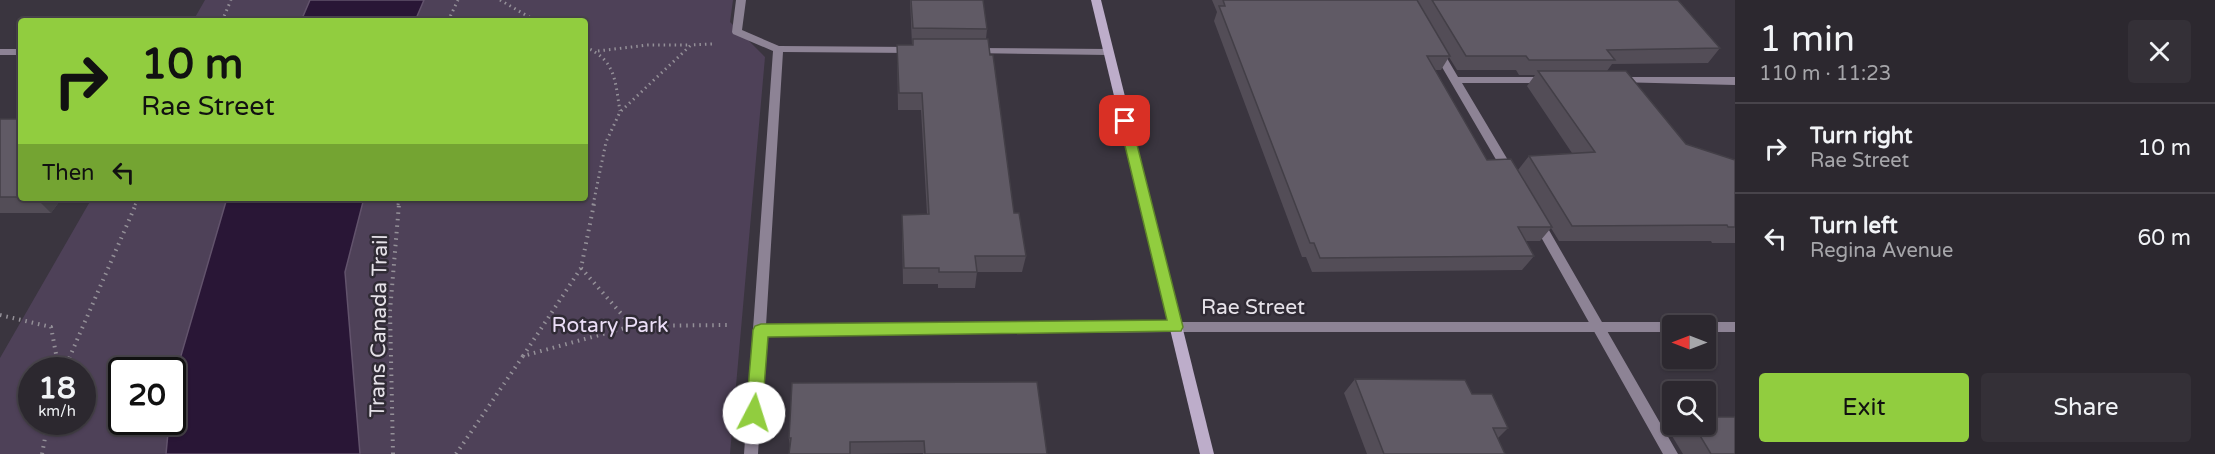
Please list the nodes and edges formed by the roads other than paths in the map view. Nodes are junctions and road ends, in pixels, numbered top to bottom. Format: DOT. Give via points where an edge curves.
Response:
graph roads {
  1 [pos="741,0"];
  2 [pos="1096,0"];
  3 [pos="1431,40"];
  4 [pos="778,49"];
  5 [pos="920,50"];
  6 [pos="967,51"];
  7 [pos="0,52"];
  8 [pos="18,52"];
  9 [pos="1108,52"];
  10 [pos="1454,80"];
  11 [pos="1560,80"];
  12 [pos="1606,80"];
  13 [pos="1735,81"];
  14 [pos="1515,183"];
  15 [pos="1533,214"];
  16 [pos="1176,327"];
  17 [pos="1600,327"];
  18 [pos="1662,327"];
  19 [pos="1716,327"];
  20 [pos="1735,327"];
  21 [pos="761,330"];
  22 [pos="751,454"];
  23 [pos="1207,454"];
  24 [pos="1671,454"];
  1 -- 4 [label="street" via="737,32"];
  2 -- 9 [label="street"];
  3 -- 10 [label="street"];
  4 -- 5 [label="street"];
  4 -- 21 [label="street"];
  6 -- 9 [label="street"];
  7 -- 8 [label="street"];
  9 -- 16 [label="street"];
  10 -- 11 [label="street"];
  10 -- 14 [label="street"];
  12 -- 13 [label="street"];
  15 -- 17 [label="street"];
  16 -- 17 [label="street, Rae Street"];
  16 -- 21 [label="street, Rae Street"];
  16 -- 23 [label="street"];
  17 -- 18 [label="street, Rae Street"];
  17 -- 24 [label="street"];
  19 -- 20 [label="street"];
  21 -- 22 [label="street"];
}
